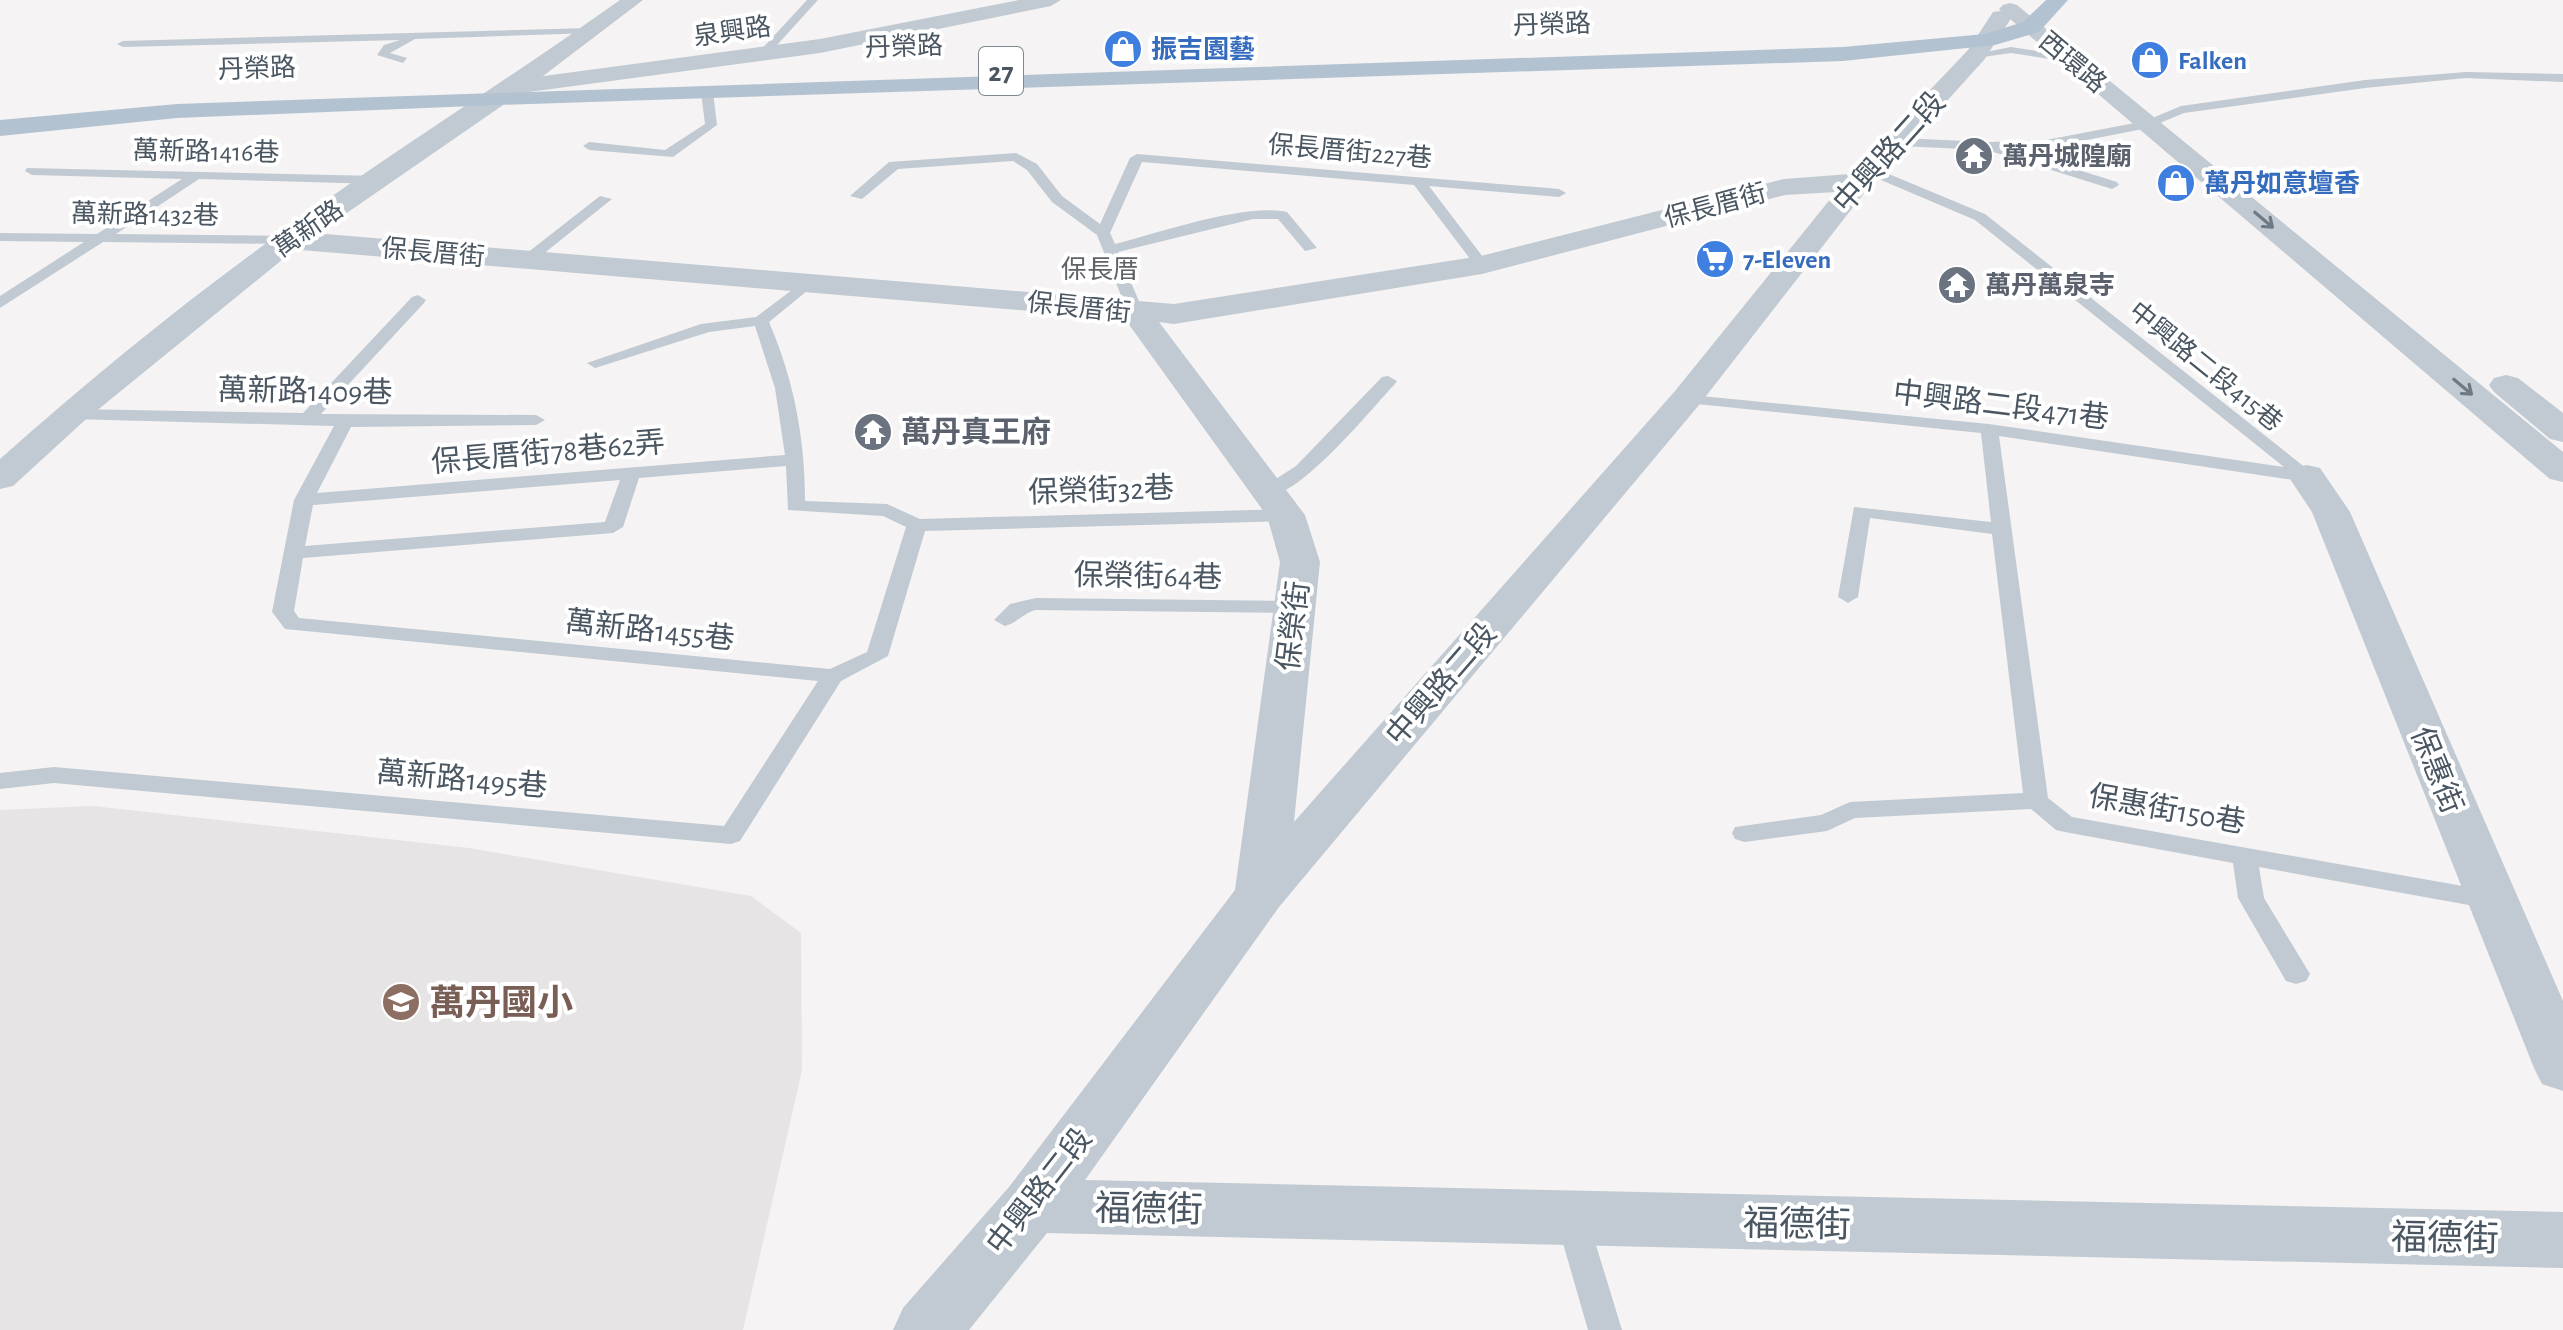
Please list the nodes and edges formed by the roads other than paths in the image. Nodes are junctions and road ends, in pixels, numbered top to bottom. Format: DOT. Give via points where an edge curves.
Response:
graph roads {
  1 [pos="633,0"];
  2 [pos="813,0"];
  3 [pos="1051,0"];
  4 [pos="2016,20"];
  5 [pos="335,25"];
  6 [pos="589,31"];
  7 [pos="422,35"];
  8 [pos="389,36"];
  9 [pos="123,44"];
  10 [pos="763,54"];
  11 [pos="2069,59"];
  12 [pos="403,60"];
  13 [pos="1307,66"];
  14 [pos="2563,78"];
  15 [pos="506,92"];
  16 [pos="707,92"];
  17 [pos="0,117"];
  18 [pos="2160,120"];
  19 [pos="0,128"];
  20 [pos="589,146"];
  21 [pos="1988,146"];
  22 [pos="1876,165"];
  23 [pos="32,171"];
  24 [pos="197,175"];
  25 [pos="378,180"];
  26 [pos="1417,180"];
  27 [pos="2112,185"];
  28 [pos="1559,193"];
  29 [pos="857,196"];
  30 [pos="605,199"];
  31 [pos="1103,233"];
  32 [pos="0,237"];
  33 [pos="99,237"];
  34 [pos="289,240"];
  35 [pos="1310,248"];
  36 [pos="1110,250"];
  37 [pos="527,260"];
  38 [pos="1482,265"];
  39 [pos="808,283"];
  40 [pos="418,300"];
  41 [pos="0,303"];
  42 [pos="1136,313"];
  43 [pos="2416,313"];
  44 [pos="761,321"];
  45 [pos="595,363"];
  46 [pos="2490,372"];
  47 [pos="1388,381"];
  48 [pos="1687,398"];
  49 [pos="72,414"];
  50 [pos="308,418"];
  51 [pos="536,420"];
  52 [pos="345,422"];
  53 [pos="1989,429"];
  54 [pos="2563,431"];
  55 [pos="797,460"];
  56 [pos="2563,471"];
  57 [pos="632,473"];
  58 [pos="2307,476"];
  59 [pos="0,478"];
  60 [pos="304,500"];
  61 [pos="1278,504"];
  62 [pos="917,525"];
  63 [pos="2002,529"];
  64 [pos="294,553"];
  65 [pos="1848,597"];
  66 [pos="1295,607"];
  67 [pos="1005,620"];
  68 [pos="833,676"];
  69 [pos="0,781"];
  70 [pos="2036,801"];
  71 [pos="1744,833"];
  72 [pos="2244,855"];
  73 [pos="1261,894"];
  74 [pos="2491,900"];
  75 [pos="2296,974"];
  76 [pos="2563,1068"];
  77 [pos="1031,1206"];
  78 [pos="1572,1218"];
  79 [pos="2563,1240"];
  80 [pos="927,1330"];
  81 [pos="1605,1330"];
  1 -- 6 [label="street, 萬新路"];
  2 -- 10 [label="lane"];
  3 -- 10 [label="street, 泉興路"];
  4 -- 11 [label="street, 西環路"];
  4 -- 11 [label="lane" via="2011,50"];
  4 -- 13 [label="main road, 丹榮路 / 27" via="1843,54"];
  4 -- 18 [label="street, 西環路"];
  4 -- 22 [label="street, 中興路二段"];
  5 -- 8 [label="lane"];
  6 -- 7 [label="lane"];
  6 -- 15 [label="street, 萬新路"];
  7 -- 8 [label="lane"];
  7 -- 12 [label="lane" via="388,47 383,55"];
  8 -- 9 [label="lane"];
  10 -- 15 [label="street, 泉興路"];
  11 -- 18 [label="street, 西環路"];
  13 -- 15 [label="main road, 丹榮路 / 27"];
  13 -- 16 [label="main road, 丹榮路 / 27"];
  14 -- 18 [label="lane" via="2466,75 2365,84 2181,110"];
  15 -- 16 [label="main road, 丹榮路 / 27"];
  15 -- 17 [label="main road, 丹榮路 / 27" via="116,102"];
  15 -- 19 [label="main road, 丹榮路 / 27" via="163,112"];
  15 -- 25 [label="street, 萬新路"];
  16 -- 20 [label="lane" via="711,125 668,154"];
  18 -- 21 [label="lane" via="2046,144"];
  18 -- 43 [label="street, 西環路"];
  18 -- 56 [label="street, 西環路, one-way"];
  21 -- 22 [label="lane"];
  21 -- 27 [label="lane"];
  22 -- 38 [label="street, 保長厝街"];
  22 -- 48 [label="street, 中興路二段"];
  22 -- 58 [label="lane, 中興路二段415巷" via="1980,217"];
  23 -- 24 [label="lane, 萬新路1416巷"];
  24 -- 25 [label="lane, 萬新路1416巷"];
  24 -- 33 [label="lane"];
  25 -- 34 [label="street, 萬新路"];
  26 -- 28 [label="lane, 保長厝街227巷"];
  26 -- 31 [label="lane, 保長厝街227巷" via="1137,158"];
  26 -- 38 [label="lane"];
  29 -- 31 [label="lane" via="894,165 1003,155 1032,167 1057,199"];
  30 -- 37 [label="lane"];
  31 -- 36 [label="lane"];
  32 -- 33 [label="lane, 萬新路1432巷"];
  33 -- 34 [label="lane, 萬新路1432巷"];
  33 -- 41 [label="lane"];
  34 -- 37 [label="street, 保長厝街"];
  34 -- 49 [label="street, 萬新路"];
  35 -- 36 [label="lane" via="1282,215 1253,215"];
  36 -- 42 [label="lane"];
  37 -- 39 [label="street, 保長厝街"];
  38 -- 42 [label="street, 保長厝街" via="1174,314"];
  39 -- 42 [label="street, 保長厝街"];
  39 -- 44 [label="lane"];
  40 -- 50 [label="lane"];
  42 -- 61 [label="street, 保榮街"];
  44 -- 45 [label="lane" via="707,327"];
  44 -- 55 [label="lane" via="778,360"];
  46 -- 54 [label="street"];
  47 -- 61 [label="lane" via="1303,470"];
  48 -- 53 [label="lane, 中興路二段471巷"];
  48 -- 73 [label="street, 中興路二段"];
  49 -- 50 [label="lane, 萬新路1409巷"];
  49 -- 59 [label="street, 萬新路"];
  50 -- 52 [label="lane, 萬新路1409巷"];
  51 -- 52 [label="lane, 萬新路1409巷"];
  52 -- 60 [label="lane"];
  53 -- 58 [label="lane, 中興路二段471巷"];
  53 -- 63 [label="lane"];
  55 -- 57 [label="lane, 保長厝街78巷62弄"];
  55 -- 62 [label="lane" via="795,506 887,510"];
  57 -- 60 [label="lane, 保長厝街78巷62弄"];
  57 -- 64 [label="lane" via="613,527"];
  58 -- 74 [label="street, 保惠街" via="2331,512"];
  60 -- 64 [label="lane"];
  61 -- 62 [label="lane, 保榮街32巷"];
  61 -- 66 [label="street, 保榮街" via="1300,562"];
  62 -- 68 [label="lane, 萬新路1455巷" via="877,656"];
  63 -- 65 [label="lane" via="1861,511"];
  63 -- 70 [label="lane"];
  64 -- 68 [label="lane, 萬新路1455巷" via="283,612 293,624"];
  66 -- 67 [label="lane, 保榮街64巷" via="1036,604 1017,608"];
  66 -- 73 [label="street, 保榮街"];
  68 -- 69 [label="lane, 萬新路1495巷" via="731,835 54,775"];
  70 -- 71 [label="lane" via="1850,810 1827,823"];
  70 -- 72 [label="lane, 保惠街150巷" via="2065,824"];
  72 -- 74 [label="lane, 保惠街150巷"];
  72 -- 75 [label="lane" via="2251,898"];
  73 -- 77 [label="street, 中興路二段"];
  74 -- 76 [label="street, 保惠街"];
  77 -- 78 [label="street, 福德街"];
  77 -- 80 [label="street, 中興路二段"];
  78 -- 79 [label="street, 福德街"];
  78 -- 81 [label="lane"];
}
